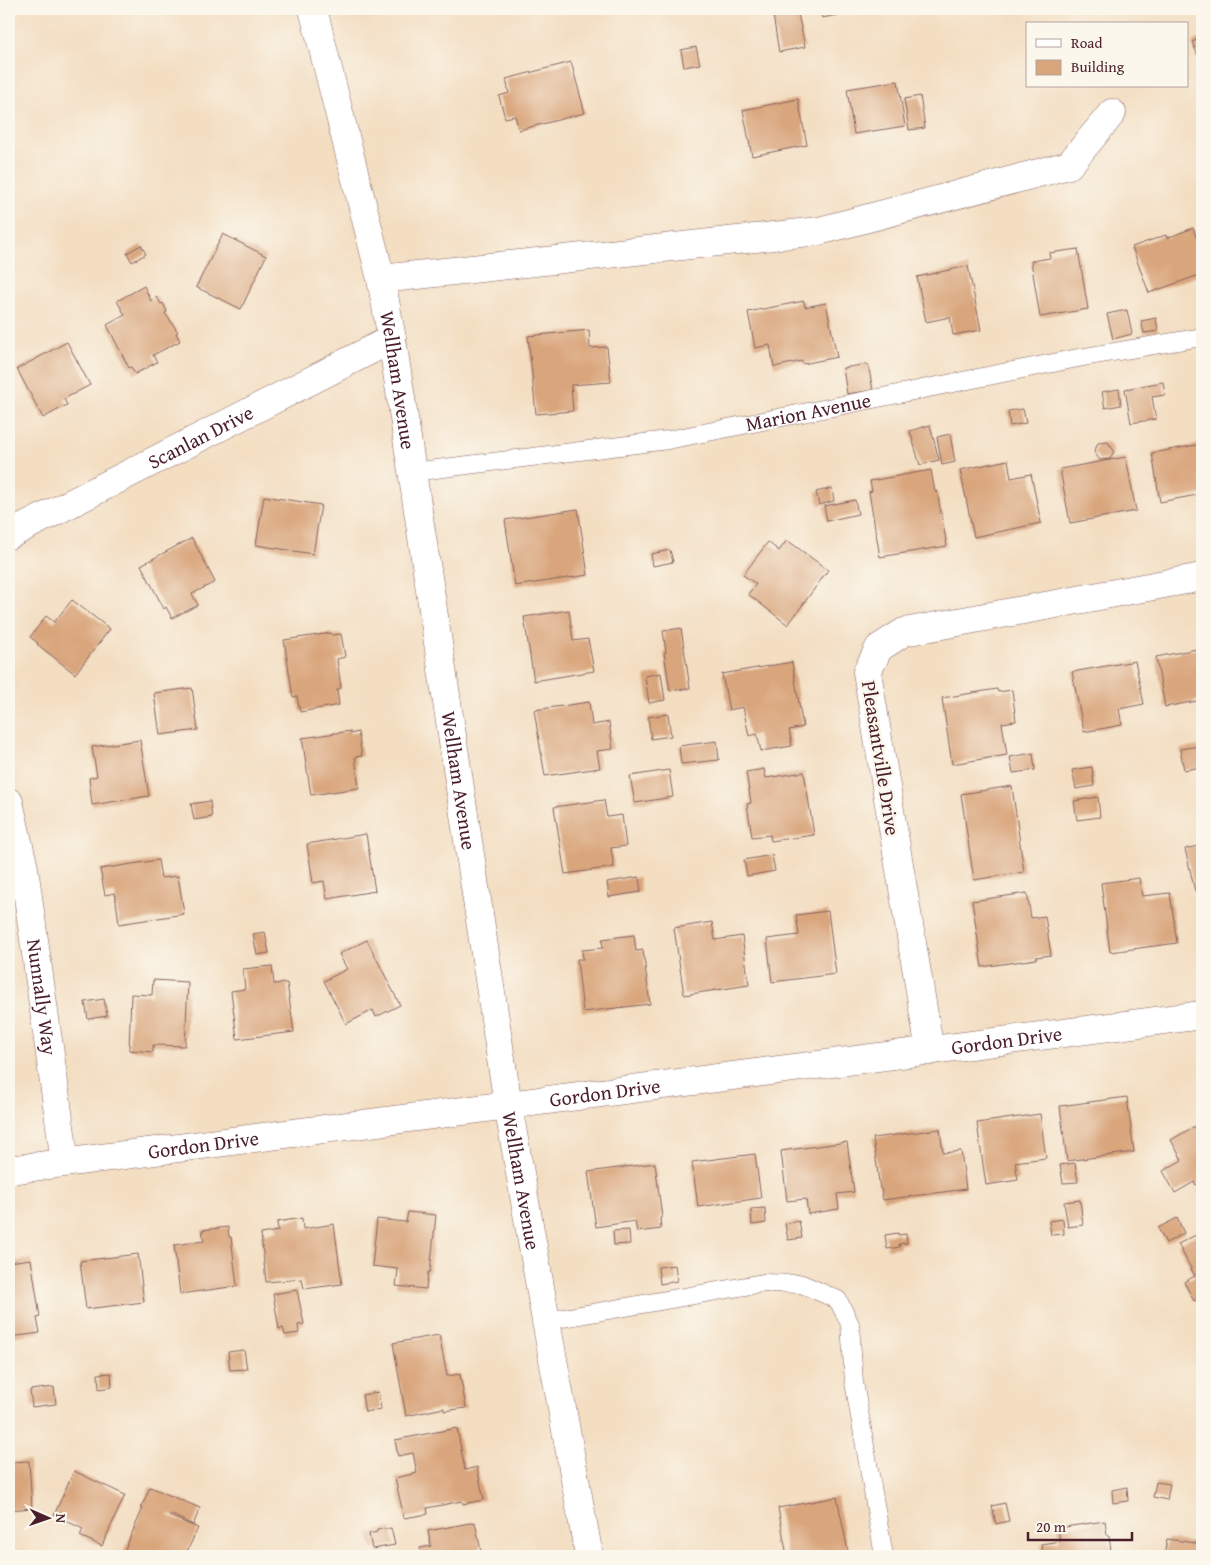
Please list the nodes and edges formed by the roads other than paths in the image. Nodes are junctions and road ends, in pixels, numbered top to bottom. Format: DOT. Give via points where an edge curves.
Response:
graph roads {
  1 [pos="313,9"];
  2 [pos="1112,114"];
  3 [pos="381,279"];
  4 [pos="1202,337"];
  5 [pos="392,340"];
  6 [pos="412,472"];
  7 [pos="9,535"];
  8 [pos="1202,577"];
  9 [pos="9,802"];
  10 [pos="1202,1015"];
  11 [pos="930,1051"];
  12 [pos="508,1105"];
  13 [pos="65,1162"];
  14 [pos="9,1170"];
  15 [pos="546,1321"];
  16 [pos="589,1556"];
  17 [pos="884,1556"];
  1 -- 3 [label="street, Wellham Avenue"];
  2 -- 3 [label="street" via="1069,165 819,231"];
  3 -- 5 [label="street, Wellham Avenue"];
  4 -- 6 [label="lane, Marion Avenue" via="1078,358 668,440"];
  5 -- 6 [label="street, Wellham Avenue"];
  5 -- 7 [label="street, Scanlan Drive"];
  6 -- 12 [label="street, Wellham Avenue"];
  8 -- 11 [label="street, Pleasantville Drive" via="904,632 879,648 866,672"];
  9 -- 13 [label="street, Nunnally Way" via="24,868"];
  10 -- 11 [label="street, Gordon Drive"];
  11 -- 12 [label="street, Gordon Drive"];
  12 -- 13 [label="street, Gordon Drive"];
  12 -- 15 [label="street, Wellham Avenue"];
  13 -- 14 [label="street, Gordon Drive"];
  15 -- 16 [label="street, Wellham Avenue"];
  15 -- 17 [label="lane" via="763,1283 802,1284 838,1300 850,1324 854,1382"];
}
